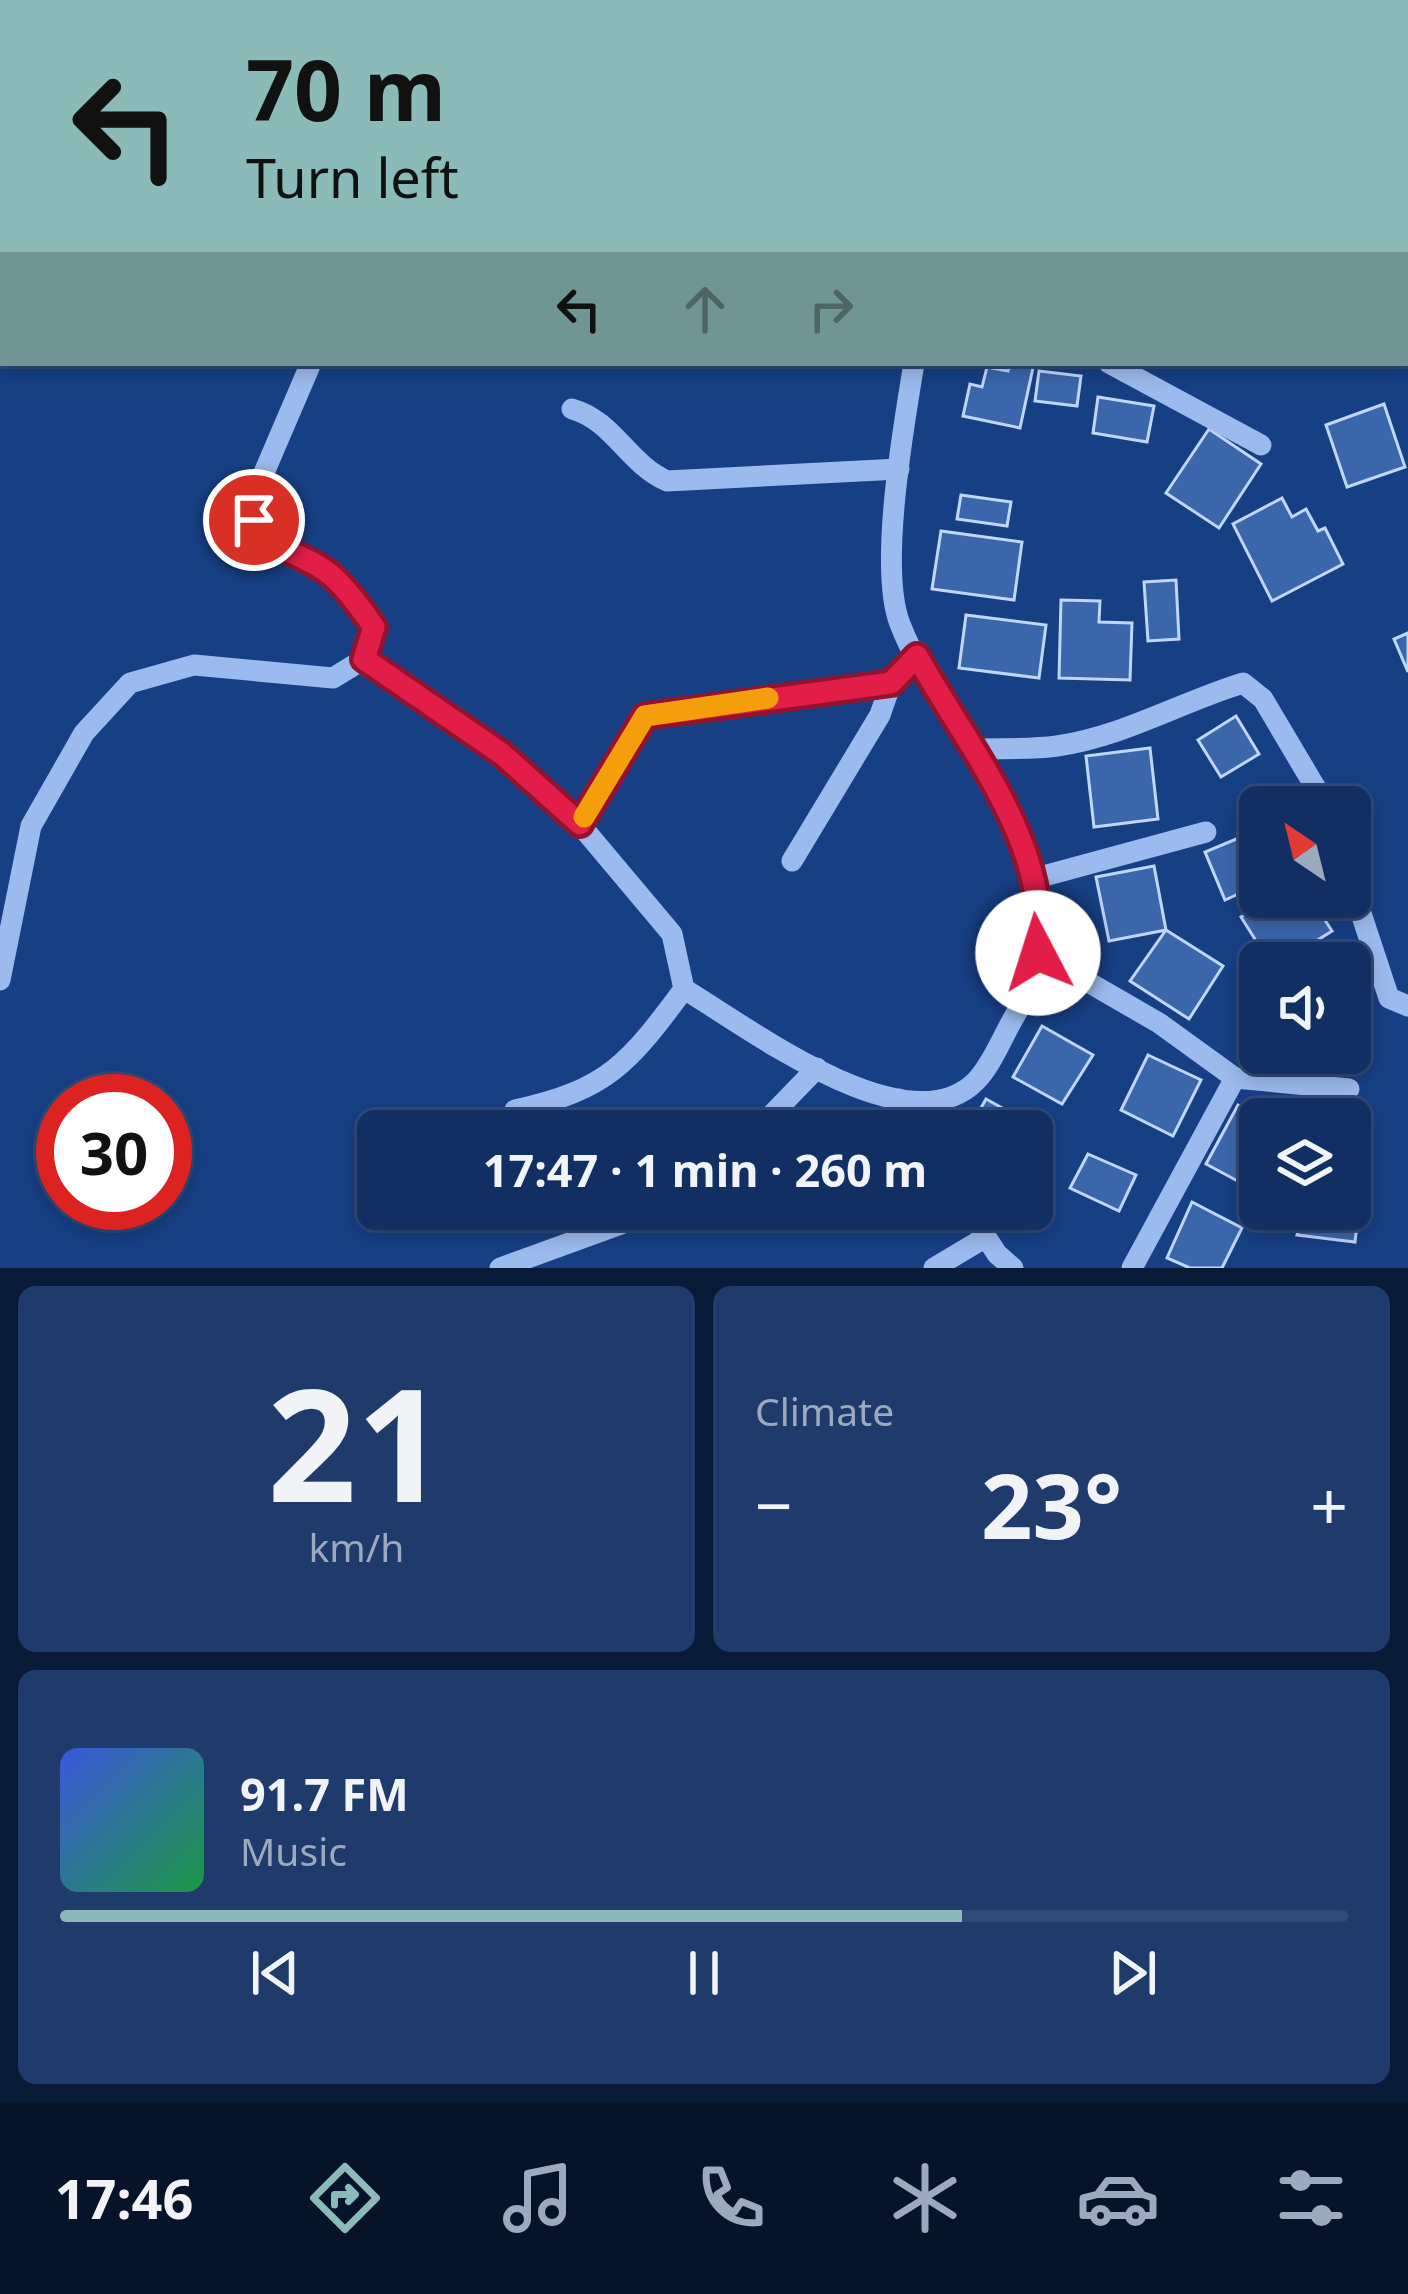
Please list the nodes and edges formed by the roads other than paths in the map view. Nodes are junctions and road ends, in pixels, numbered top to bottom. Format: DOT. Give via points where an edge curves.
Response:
graph roads {
  1 [pos="310,366"];
  2 [pos="914,366"];
  3 [pos="1114,366"];
  4 [pos="572,409"];
  5 [pos="1261,445"];
  6 [pos="899,469"];
  7 [pos="917,656"];
  8 [pos="364,659"];
  9 [pos="891,683"];
  10 [pos="973,748"];
  11 [pos="1315,786"];
  12 [pos="580,824"];
  13 [pos="1206,832"];
  14 [pos="791,861"];
  15 [pos="1029,880"];
  16 [pos="1363,918"];
  17 [pos="1038,953"];
  18 [pos="0,980"];
  19 [pos="684,989"];
  20 [pos="1408,1006"];
  21 [pos="817,1068"];
  22 [pos="1235,1078"];
  23 [pos="1349,1090"];
  24 [pos="899,1100"];
  25 [pos="515,1110"];
  26 [pos="776,1110"];
  27 [pos="905,1110"];
  28 [pos="605,1230"];
  29 [pos="982,1230"];
  30 [pos="986,1237"];
  31 [pos="500,1268"];
  32 [pos="934,1268"];
  33 [pos="1013,1268"];
  34 [pos="1132,1268"];
  1 -- 8 [label="street" via="257,489 254,520 272,544 329,573 358,604 374,627"];
  2 -- 6 [label="street"];
  3 -- 5 [label="street"];
  4 -- 6 [label="street" via="598,416 642,470 667,481"];
  6 -- 7 [label="street" via="892,531 898,621"];
  7 -- 9 [label="street"];
  7 -- 10 [label="street"];
  8 -- 12 [label="street" via="502,754"];
  8 -- 18 [label="street" via="333,678 194,665 130,683 84,733 31,826"];
  9 -- 12 [label="street" via="645,716"];
  9 -- 14 [label="street" via="880,715"];
  10 -- 11 [label="street" via="1057,746 1116,732 1243,683 1263,699"];
  10 -- 15 [label="street" via="1014,822"];
  12 -- 19 [label="street" via="672,934"];
  13 -- 15 [label="street"];
  15 -- 17 [label="street" via="1041,926"];
  16 -- 20 [label="street" via="1389,998"];
  17 -- 22 [label="street"];
  17 -- 24 [label="street" via="1034,983 975,1083 926,1104"];
  19 -- 21 [label="street"];
  19 -- 25 [label="street" via="633,1057 575,1097"];
  21 -- 24 [label="street" via="859,1093"];
  21 -- 26 [label="street"];
  22 -- 23 [label="street"];
  22 -- 34 [label="street"];
  24 -- 27 [label="street"];
  28 -- 31 [label="street"];
  29 -- 30 [label="street"];
  30 -- 32 [label="street"];
  30 -- 33 [label="street"];
}
